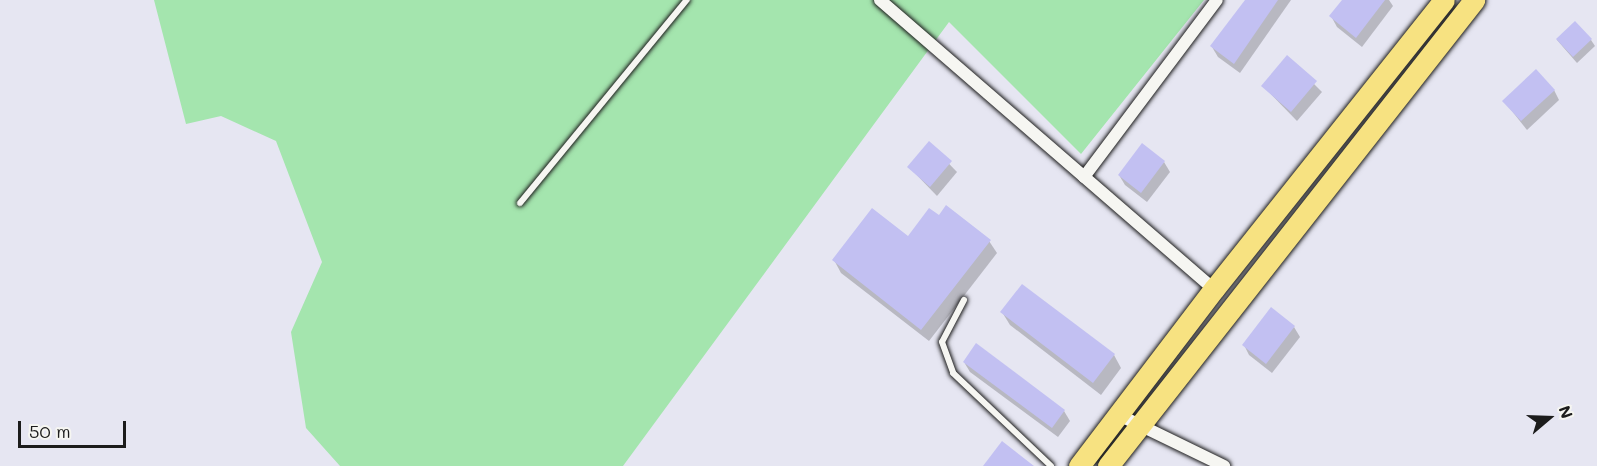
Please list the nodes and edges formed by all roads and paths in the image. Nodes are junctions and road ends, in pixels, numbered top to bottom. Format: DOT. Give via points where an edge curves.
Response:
graph roads {
  1 [pos="687,0"];
  2 [pos="880,0"];
  3 [pos="1217,0"];
  4 [pos="1444,0"];
  5 [pos="1474,0"];
  6 [pos="1084,177"];
  7 [pos="520,203"];
  8 [pos="1214,289"];
  9 [pos="964,300"];
  10 [pos="1119,415"];
  11 [pos="1141,427"];
  12 [pos="1051,466"];
  13 [pos="1079,466"];
  14 [pos="1108,466"];
  15 [pos="1224,466"];
  1 -- 7 [label="lane"];
  2 -- 6 [label="street"];
  3 -- 6 [label="street"];
  4 -- 8 [label="highway"];
  5 -- 11 [label="highway"];
  6 -- 8 [label="street"];
  8 -- 10 [label="highway"];
  9 -- 12 [label="lane" via="942,342 953,373"];
  10 -- 11 [label="street"];
  10 -- 13 [label="highway"];
  11 -- 14 [label="highway"];
  11 -- 15 [label="street"];
}
